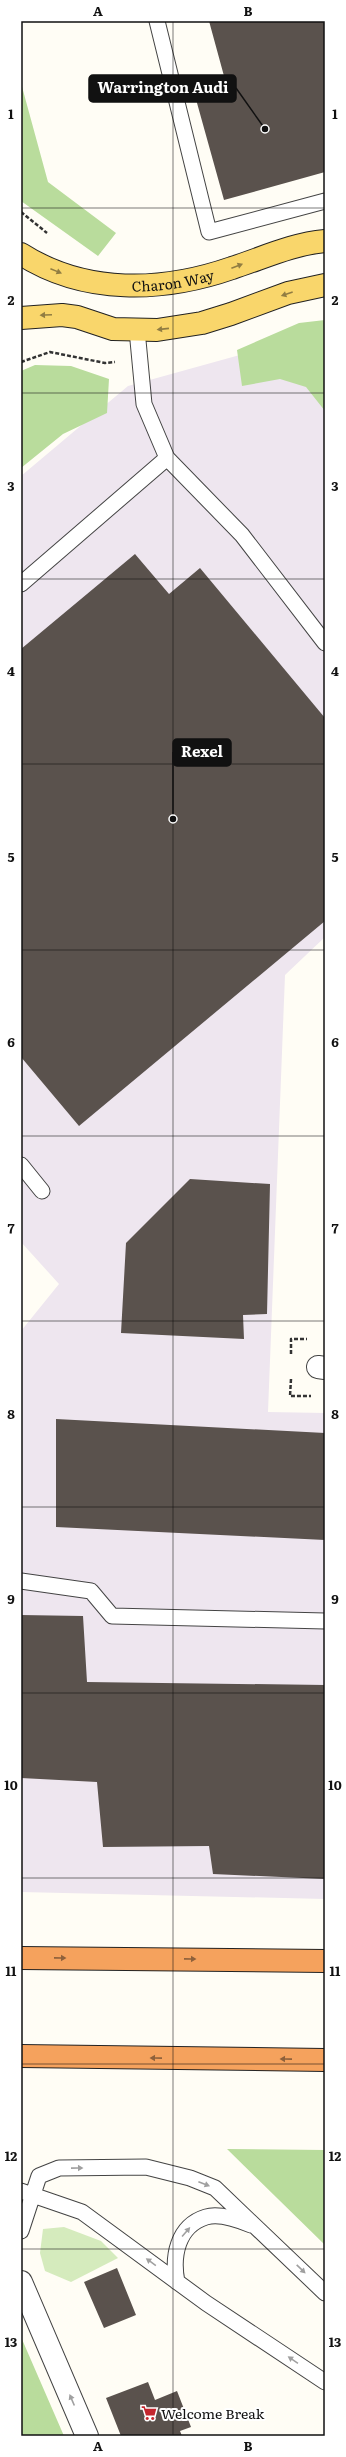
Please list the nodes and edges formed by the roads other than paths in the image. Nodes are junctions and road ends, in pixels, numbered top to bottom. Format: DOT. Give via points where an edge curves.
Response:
graph roads {
  1 [pos="157,21"];
  2 [pos="325,200"];
  3 [pos="325,241"];
  4 [pos="21,254"];
  5 [pos="325,285"];
  6 [pos="21,318"];
  7 [pos="137,330"];
  8 [pos="168,458"];
  9 [pos="21,584"];
  10 [pos="325,643"];
  11 [pos="21,1165"];
  12 [pos="42,1191"];
  13 [pos="21,1581"];
  14 [pos="325,1621"];
  15 [pos="21,1958"];
  16 [pos="325,1961"];
  17 [pos="21,2056"];
  18 [pos="325,2060"];
  19 [pos="27,2193"];
  20 [pos="259,2229"];
  21 [pos="21,2231"];
  22 [pos="21,2282"];
  23 [pos="177,2282"];
  24 [pos="325,2293"];
  25 [pos="325,2382"];
  26 [pos="87,2436"];
  1 -- 2 [label="lane" via="209,232"];
  4 -- 3 [label="main road, Charon Way, one-way" via="81,280 127,287 153,286 206,277 290,248"];
  5 -- 7 [label="main road, one-way" via="288,293 231,314 177,328"];
  7 -- 6 [label="main road, one-way" via="113,329 77,317 62,315"];
  7 -- 8 [label="lane" via="144,404"];
  8 -- 9 [label="lane"];
  8 -- 10 [label="lane" via="242,535"];
  11 -- 12 [label="lane"];
  13 -- 14 [label="lane" via="91,1590 112,1616"];
  15 -- 16 [label="highway, one-way"];
  18 -- 17 [label="highway, one-way"];
  19 -- 20 [label="lane, one-way" via="39,2176 59,2168 146,2167 190,2178 215,2188"];
  19 -- 21 [label="lane"];
  23 -- 19 [label="lane, one-way" via="82,2212"];
  23 -- 20 [label="lane, one-way" via="176,2248 195,2223 206,2217 220,2217 242,2221"];
  20 -- 24 [label="lane, one-way"];
  26 -- 22 [label="street, one-way"];
  25 -- 23 [label="lane, one-way"];
}
